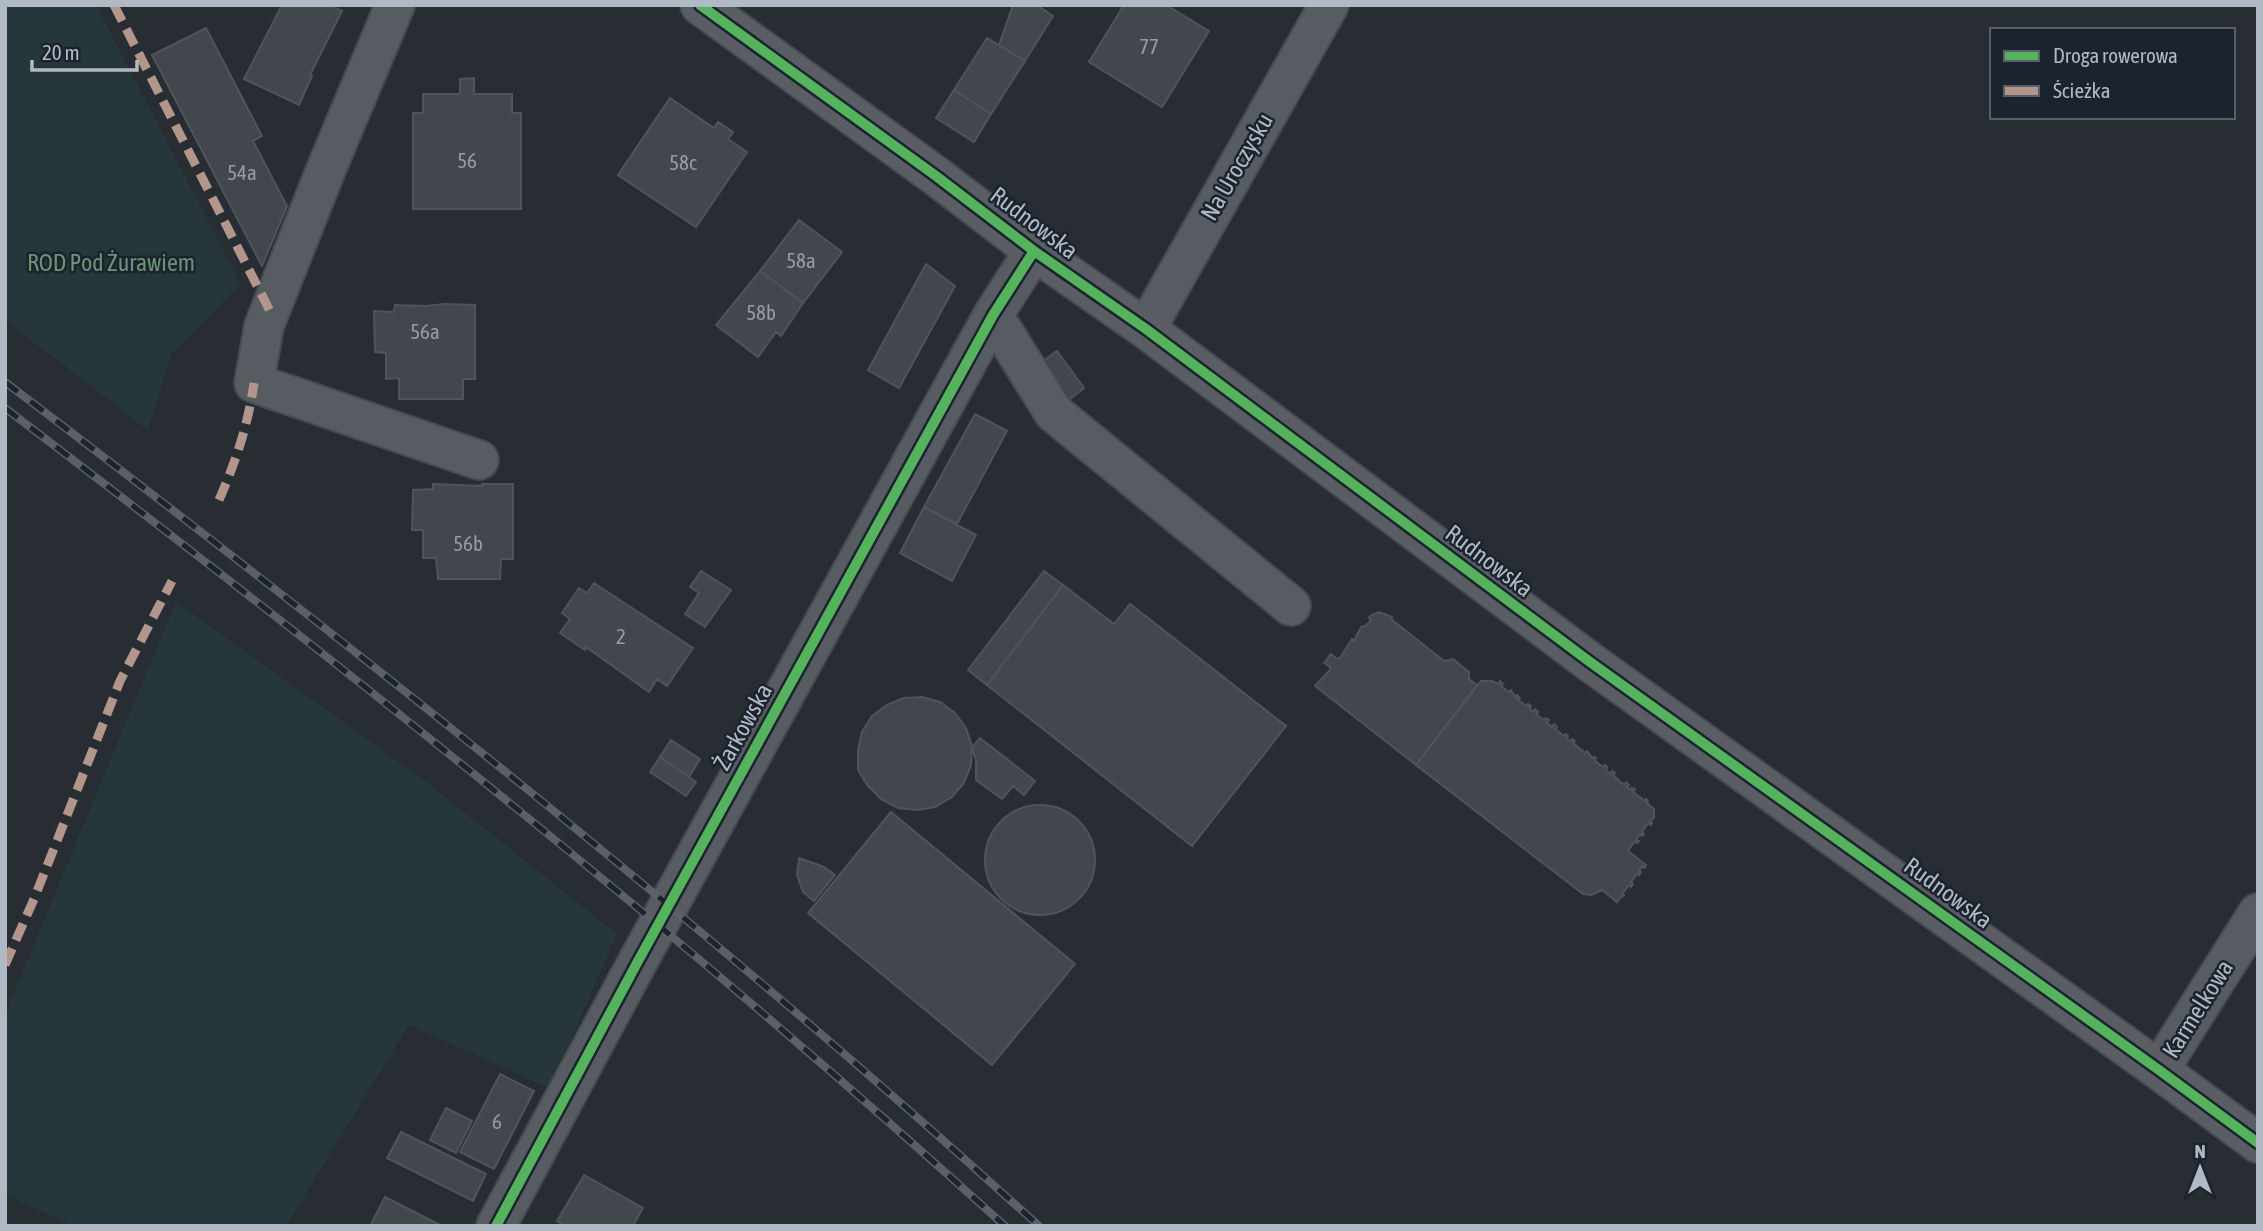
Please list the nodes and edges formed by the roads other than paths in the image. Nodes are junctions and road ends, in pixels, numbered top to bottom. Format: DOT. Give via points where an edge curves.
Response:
graph roads {
  1 [pos="395,5"];
  2 [pos="700,5"];
  3 [pos="1329,5"];
  4 [pos="1034,251"];
  5 [pos="993,315"];
  6 [pos="1146,329"];
  7 [pos="479,460"];
  8 [pos="1291,606"];
  9 [pos="2258,913"];
  10 [pos="2159,1070"];
  11 [pos="2258,1143"];
  12 [pos="496,1226"];
  1 -- 7 [label="street" via="264,326 254,383"];
  2 -- 4 [label="main road, Rudnowska"];
  3 -- 6 [label="street, Na Uroczysku"];
  4 -- 5 [label="street, Żarkowska"];
  4 -- 6 [label="main road, Rudnowska"];
  5 -- 8 [label="street" via="1054,413"];
  5 -- 12 [label="street, Żarkowska"];
  6 -- 10 [label="main road, Rudnowska" via="1590,662"];
  9 -- 10 [label="street, Karmelkowa"];
  10 -- 11 [label="main road, Rudnowska"];
}
